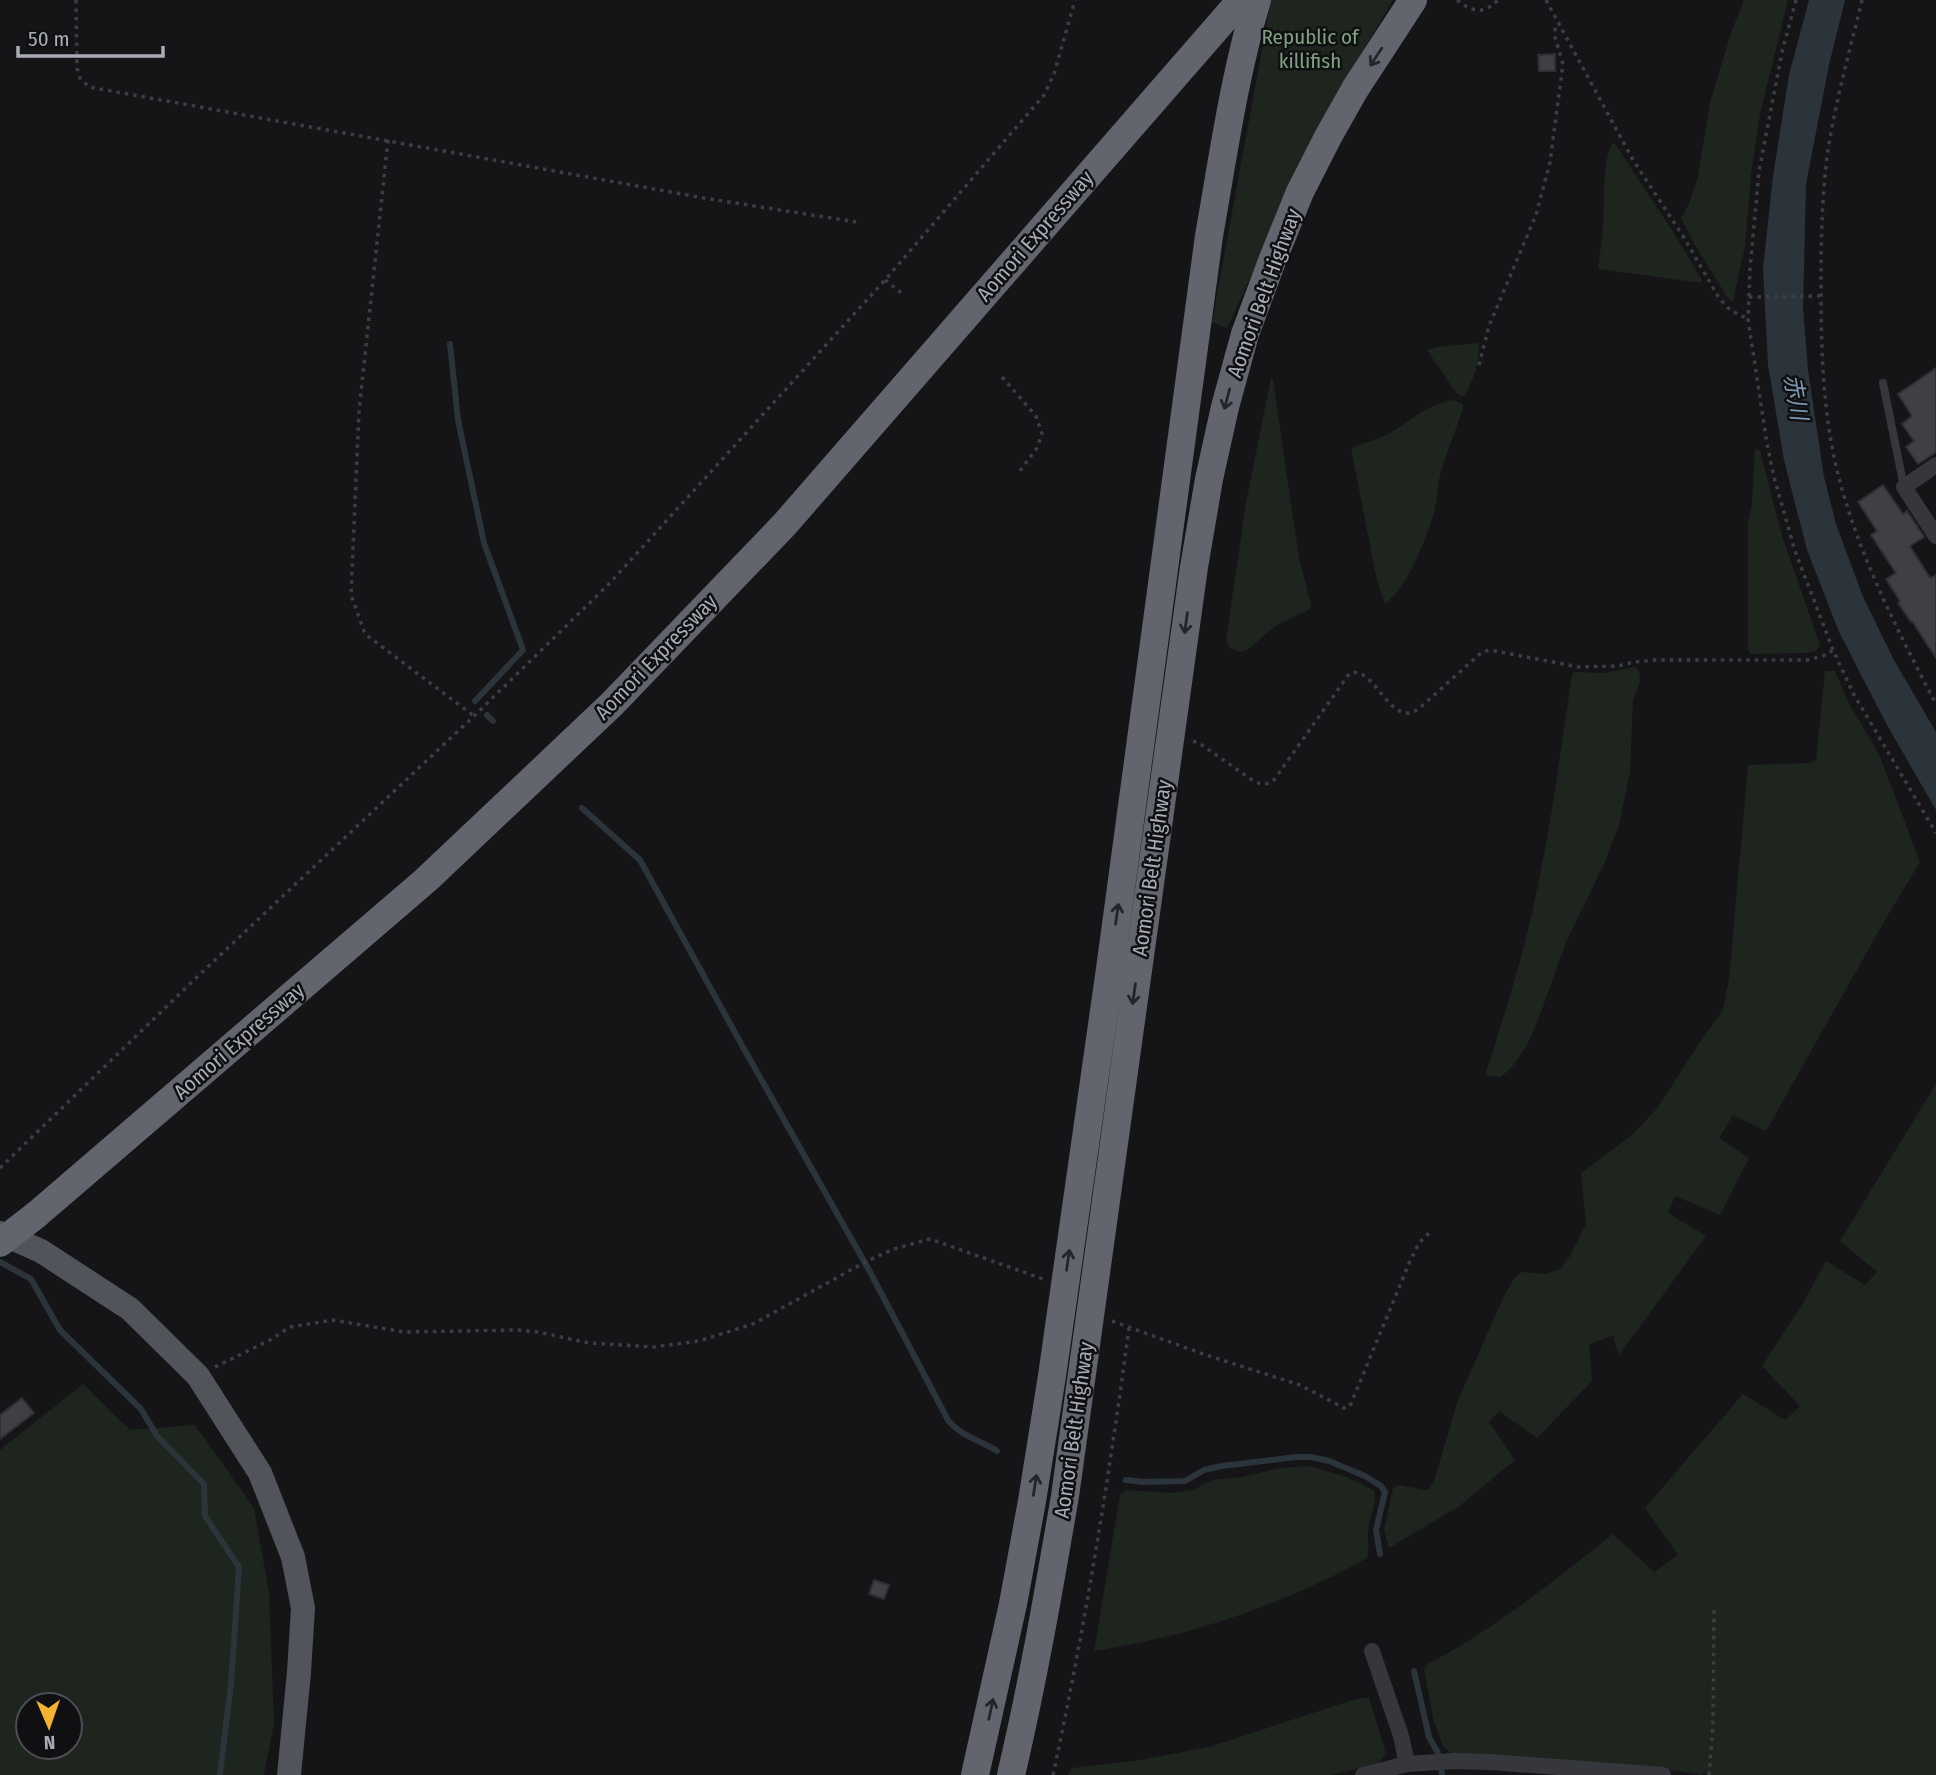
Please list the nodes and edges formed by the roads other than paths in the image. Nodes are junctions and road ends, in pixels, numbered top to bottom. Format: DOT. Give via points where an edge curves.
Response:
graph roads {
  1 [pos="1241,0"];
  2 [pos="1257,0"];
  3 [pos="1413,0"];
  4 [pos="1883,383"];
  5 [pos="1936,464"];
  6 [pos="1904,487"];
  7 [pos="1936,536"];
  8 [pos="0,1233"];
  9 [pos="0,1243"];
  10 [pos="1372,1651"];
  11 [pos="1407,1764"];
  12 [pos="289,1775"];
  13 [pos="975,1775"];
  14 [pos="1011,1775"];
  15 [pos="1363,1775"];
  16 [pos="1664,1775"];
  1 -- 9 [label="highway, Aomori Expressway, bridge" via="785,524 612,704 426,880"];
  13 -- 2 [label="highway, Aomori Belt Highway, one-way" via="1032,1501 1209,236"];
  3 -- 14 [label="highway, Aomori Belt Highway, one-way" via="1355,89 1300,192 1245,334 1225,407 1194,567 1065,1496"];
  4 -- 6 [label="lane"];
  5 -- 6 [label="street"];
  6 -- 7 [label="street"];
  8 -- 12 [label="main road" via="41,1251 130,1309 198,1376 260,1473 293,1557 303,1608"];
  10 -- 11 [label="street"];
  11 -- 15 [label="street"];
  11 -- 16 [label="street" via="1490,1762"];
}
